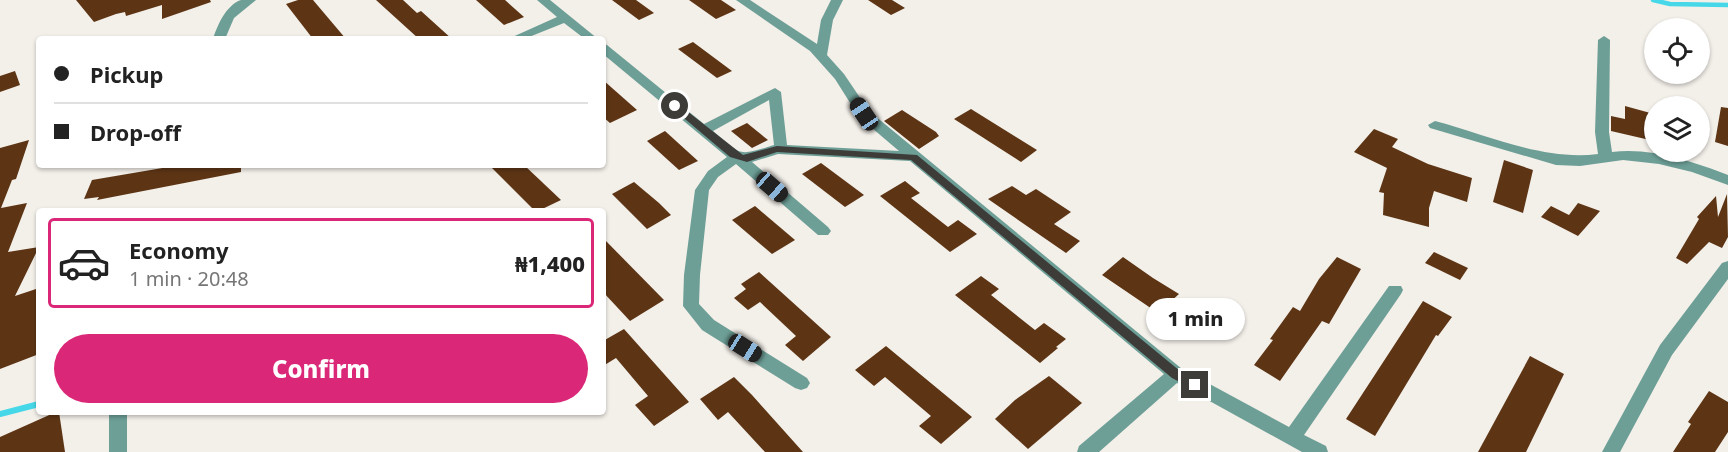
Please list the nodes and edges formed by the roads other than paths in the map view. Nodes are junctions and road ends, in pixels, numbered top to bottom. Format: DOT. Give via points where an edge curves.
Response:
graph roads {
  1 [pos="250,0"];
  2 [pos="543,0"];
  3 [pos="742,0"];
  4 [pos="837,0"];
  5 [pos="565,18"];
  6 [pos="220,36"];
  7 [pos="521,36"];
  8 [pos="588,36"];
  9 [pos="1604,40"];
  10 [pos="606,50"];
  11 [pos="821,56"];
  12 [pos="1435,125"];
  13 [pos="704,130"];
  14 [pos="781,149"];
  15 [pos="737,157"];
  16 [pos="914,158"];
  17 [pos="1606,158"];
  18 [pos="1728,180"];
  19 [pos="823,231"];
  20 [pos="1728,267"];
  21 [pos="1395,290"];
  22 [pos="1176,375"];
  23 [pos="801,384"];
  24 [pos="117,415"];
  25 [pos="1292,437"];
  26 [pos="118,452"];
  27 [pos="1086,452"];
  28 [pos="1319,452"];
  29 [pos="1611,452"];
  1 -- 6 [label="street" via="231,13"];
  2 -- 5 [label="street"];
  3 -- 11 [label="street"];
  4 -- 11 [label="street" via="827,20"];
  5 -- 7 [label="street"];
  5 -- 8 [label="street"];
  9 -- 17 [label="street" via="1602,132"];
  10 -- 13 [label="street"];
  11 -- 16 [label="street" via="864,114"];
  12 -- 17 [label="street" via="1556,160"];
  13 -- 14 [label="street" via="775,92"];
  13 -- 15 [label="street"];
  14 -- 15 [label="street" via="747,159"];
  14 -- 16 [label="street"];
  15 -- 19 [label="street"];
  15 -- 23 [label="street" via="714,171 702,189 691,306 708,325"];
  16 -- 22 [label="street"];
  17 -- 18 [label="street" via="1623,155 1659,159"];
  20 -- 29 [label="street" via="1663,355"];
  21 -- 25 [label="street"];
  22 -- 25 [label="street"];
  22 -- 27 [label="street"];
  24 -- 26 [label="street"];
  25 -- 28 [label="street"];
}
